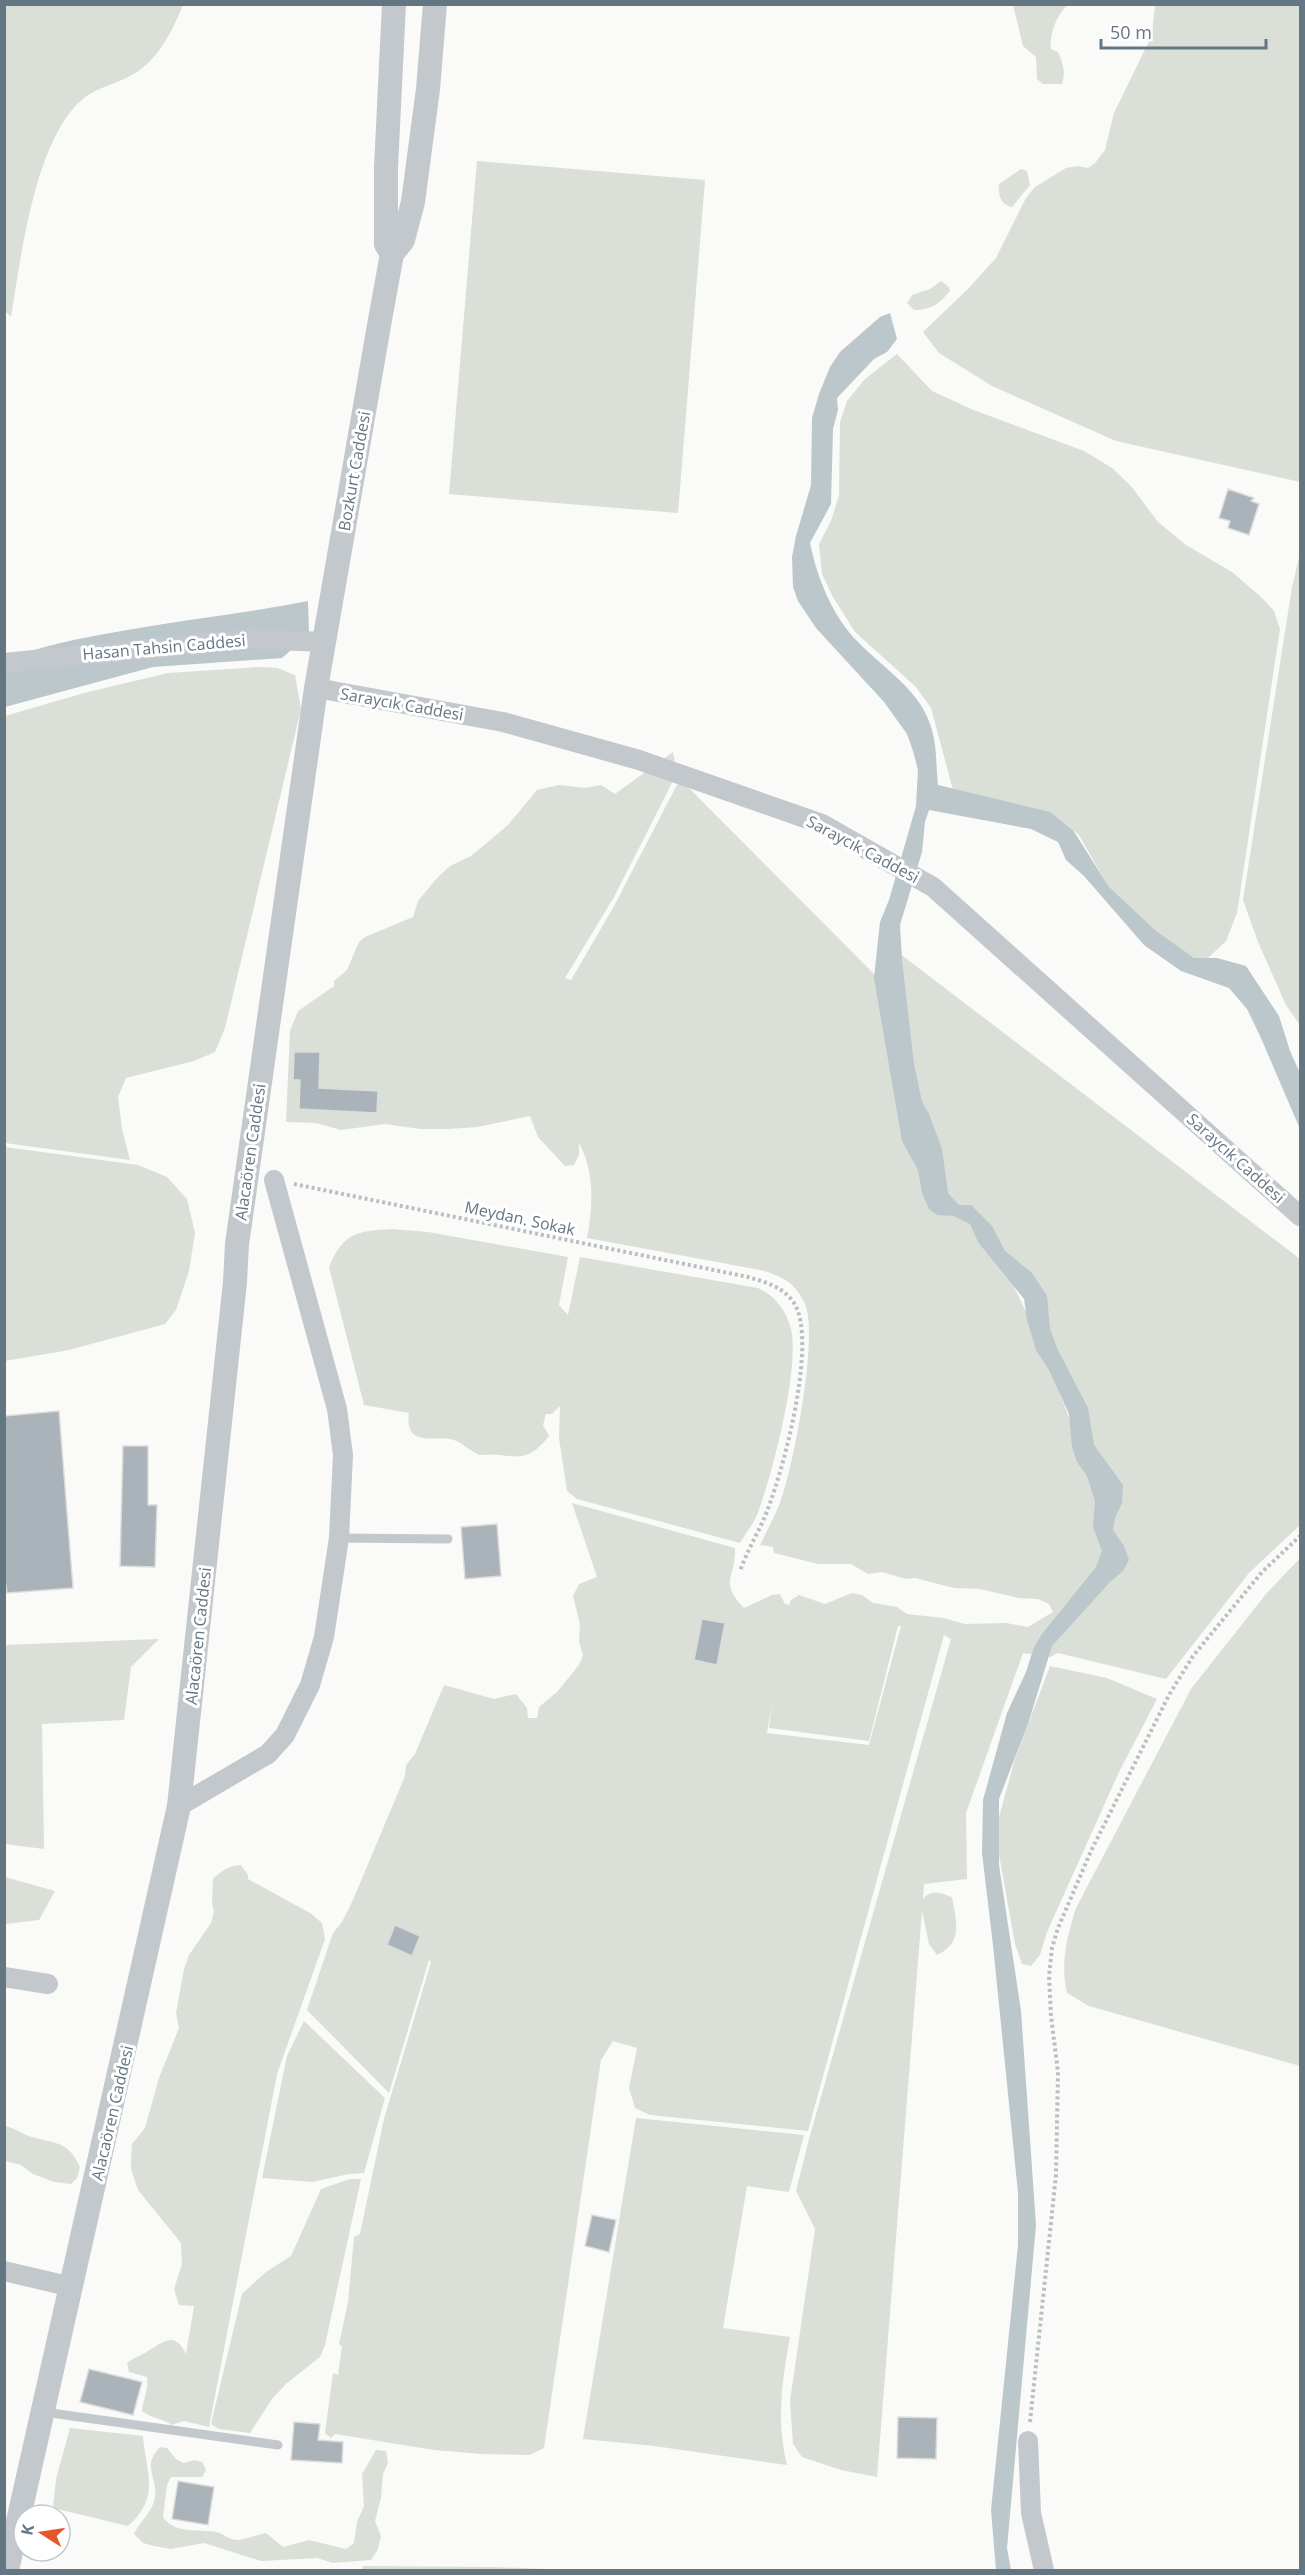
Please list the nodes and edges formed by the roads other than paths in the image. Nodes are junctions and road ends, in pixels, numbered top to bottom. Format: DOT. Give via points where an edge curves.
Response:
graph roads {
  1 [pos="394,4"];
  2 [pos="435,4"];
  3 [pos="392,254"];
  4 [pos="325,642"];
  5 [pos="4,663"];
  6 [pos="316,688"];
  7 [pos="274,1180"];
  8 [pos="1300,1216"];
  9 [pos="339,1538"];
  10 [pos="448,1539"];
  11 [pos="179,1806"];
  12 [pos="4,1977"];
  13 [pos="48,1984"];
  14 [pos="4,2271"];
  15 [pos="72,2287"];
  16 [pos="44,2412"];
  17 [pos="1028,2441"];
  18 [pos="278,2445"];
  19 [pos="7,2571"];
  20 [pos="1044,2571"];
  1 -- 3 [label="street, Bozkurt Caddesi" via="386,168 386,244"];
  2 -- 3 [label="street, Bozkurt Caddesi" via="413,201 403,240"];
  3 -- 4 [label="street, Bozkurt Caddesi"];
  4 -- 5 [label="street, Hasan Tahsin Caddesi" via="248,639"];
  4 -- 6 [label="street, Bozkurt Caddesi"];
  6 -- 8 [label="street, Saraycık Caddesi" via="514,725 639,760 822,824 933,887"];
  6 -- 11 [label="street, Alacaören Caddesi" via="237,1244"];
  7 -- 9 [label="street" via="337,1409 343,1455"];
  9 -- 10 [label="lane"];
  9 -- 11 [label="street" via="324,1636 310,1685 285,1735 268,1754"];
  11 -- 15 [label="street, Alacaören Caddesi"];
  12 -- 13 [label="street"];
  14 -- 15 [label="street"];
  15 -- 16 [label="street, Alacaören Caddesi"];
  16 -- 18 [label="lane"];
  16 -- 19 [label="street, Alacaören Caddesi"];
  17 -- 20 [label="street" via="1031,2513"];
}
